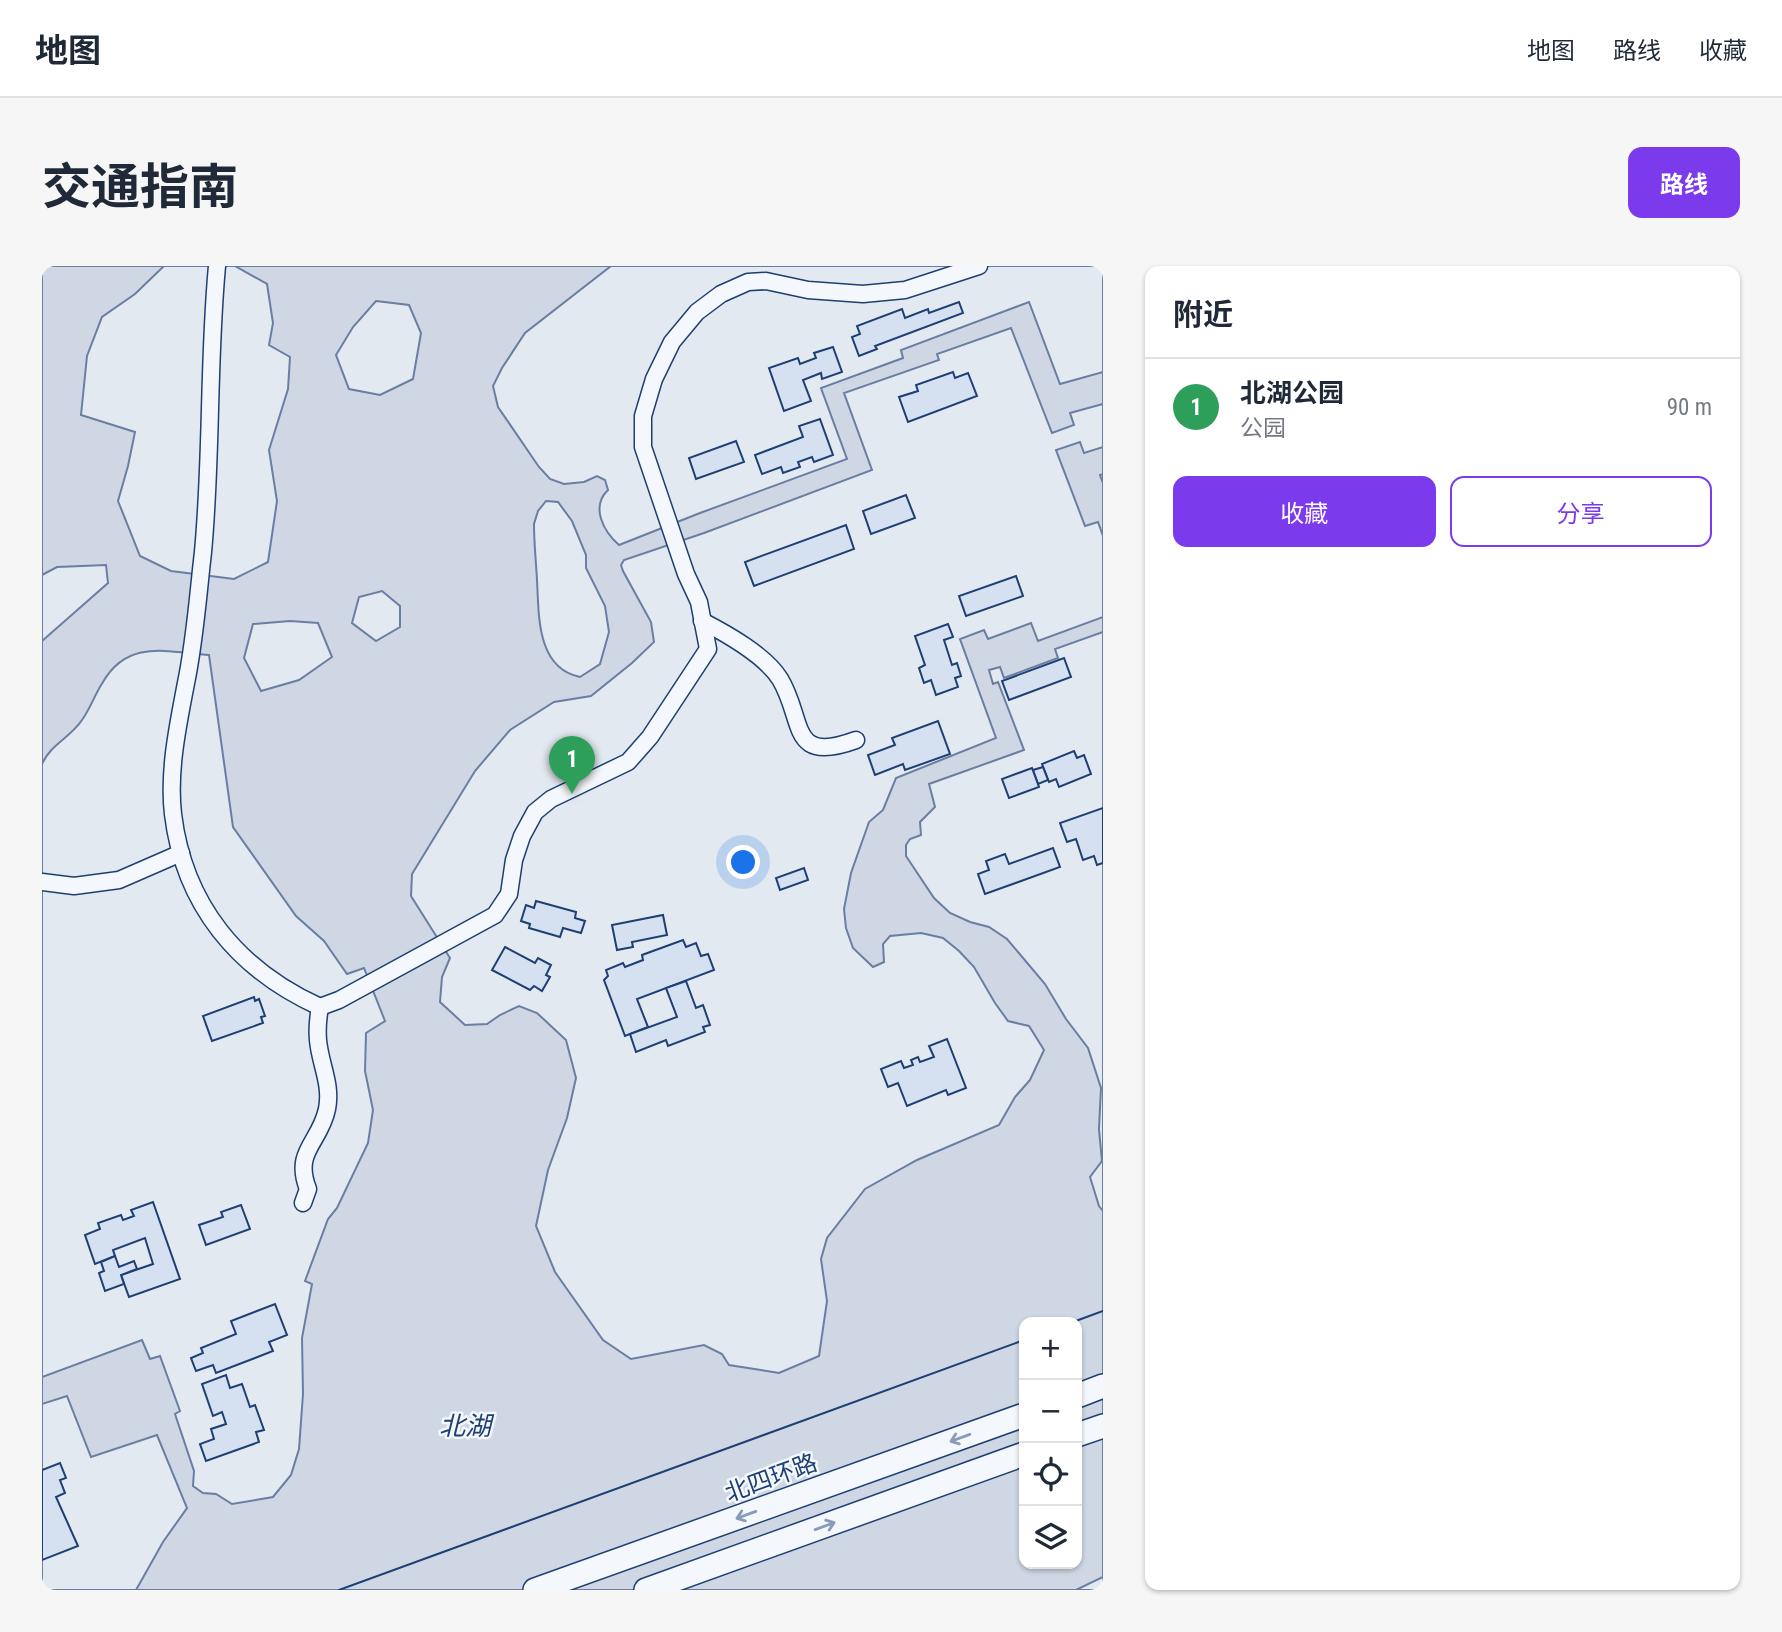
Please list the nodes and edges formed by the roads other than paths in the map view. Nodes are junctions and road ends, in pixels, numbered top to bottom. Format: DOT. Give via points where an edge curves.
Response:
graph roads {
  1 [pos="217,266"];
  2 [pos="979,266"];
  3 [pos="702,621"];
  4 [pos="856,740"];
  5 [pos="181,853"];
  6 [pos="42,882"];
  7 [pos="320,1007"];
  8 [pos="303,1203"];
  9 [pos="1103,1387"];
  10 [pos="1082,1394"];
  11 [pos="1019,1417"];
  12 [pos="1103,1426"];
  13 [pos="1082,1433"];
  14 [pos="1019,1456"];
  15 [pos="535,1590"];
  16 [pos="646,1590"];
  1 -- 5 [label="street" via="206,510 174,771 173,813"];
  2 -- 3 [label="street" via="905,290 863,294 748,282 697,312 672,342 643,416 643,447"];
  3 -- 4 [label="street" via="759,657 779,677 802,735 812,745 832,748"];
  3 -- 7 [label="street" via="708,649 650,737 628,762 551,799 535,812 514,860 509,894 495,915"];
  5 -- 6 [label="street" via="119,880 74,886"];
  5 -- 7 [label="street" via="209,918 226,940 262,974"];
  7 -- 8 [label="street" via="318,1042 329,1091 317,1136 305,1154 302,1174 308,1189"];
  9 -- 10 [label="highway"];
  11 -- 15 [label="highway, 北四环路, one-way"];
  12 -- 13 [label="highway"];
  16 -- 14 [label="highway, one-way"];
}
